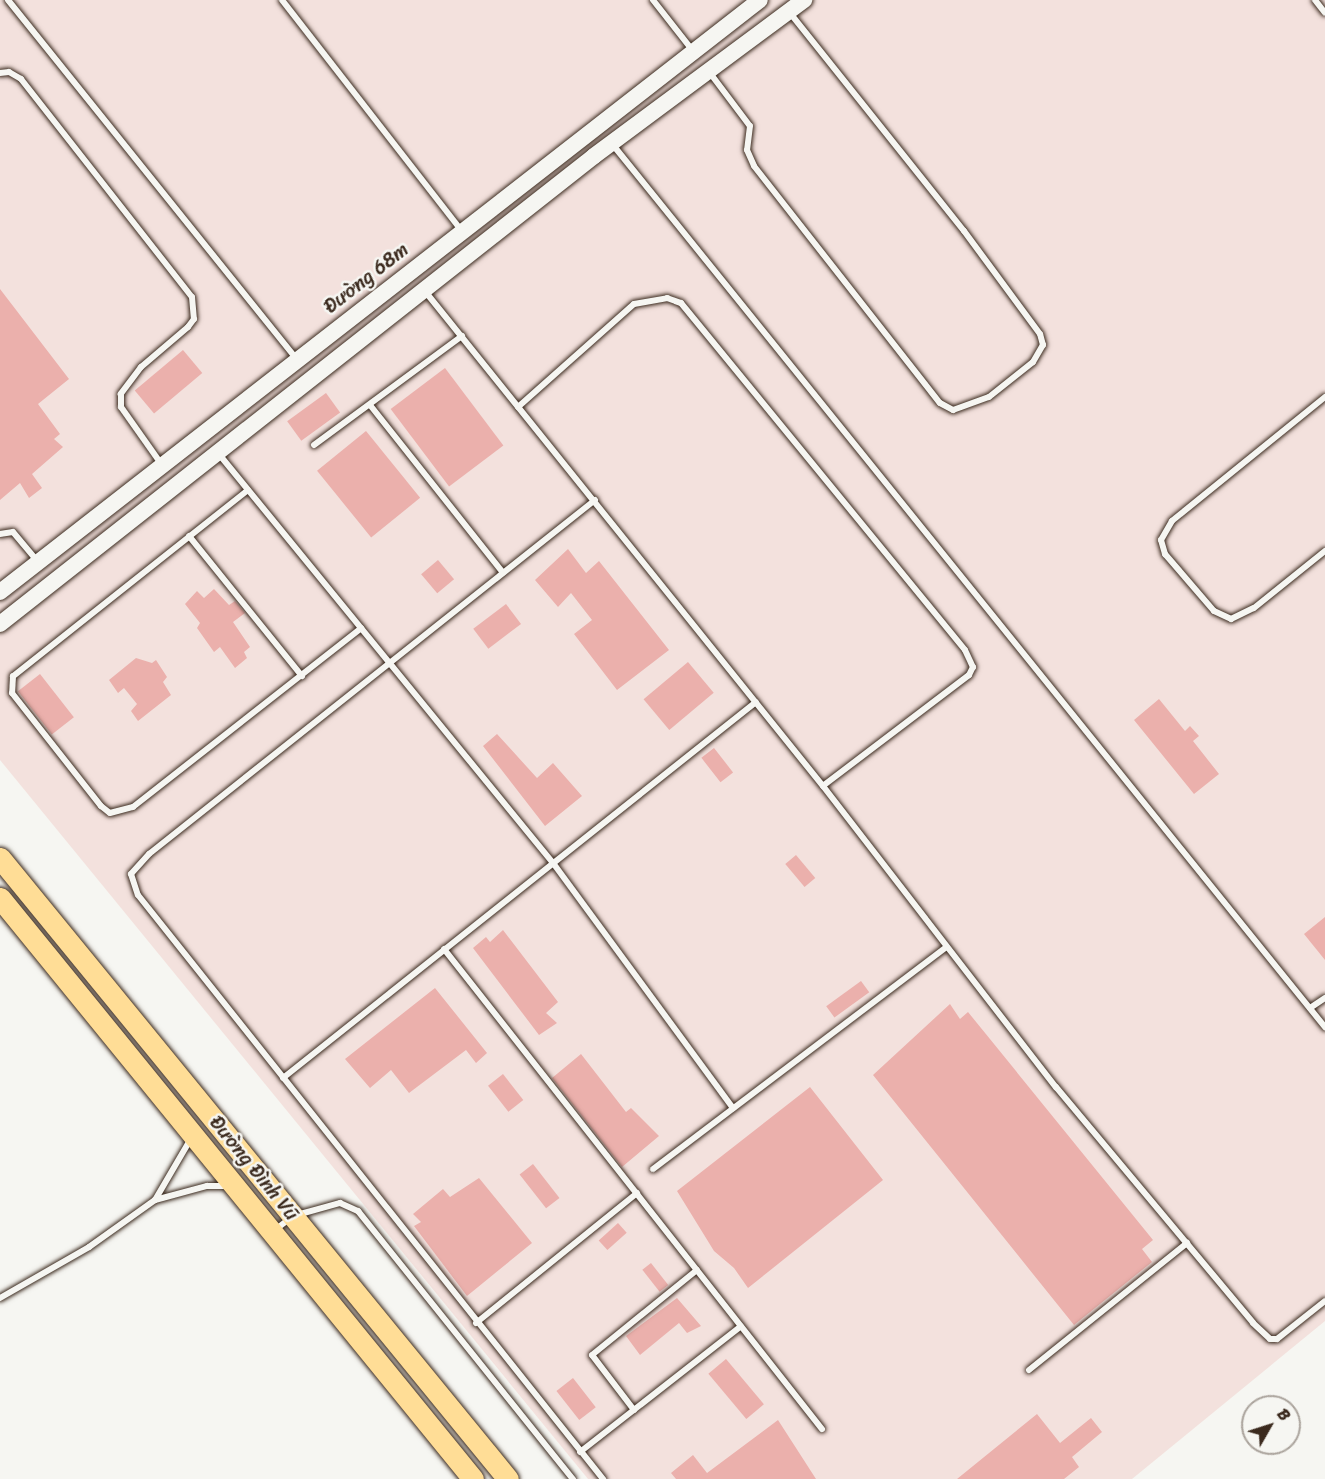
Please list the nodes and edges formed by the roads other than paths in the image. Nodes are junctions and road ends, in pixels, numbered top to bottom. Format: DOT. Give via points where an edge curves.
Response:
graph roads {
  1 [pos="8,0"];
  2 [pos="282,0"];
  3 [pos="653,0"];
  4 [pos="760,0"];
  5 [pos="804,0"];
  6 [pos="1315,0"];
  7 [pos="789,12"];
  8 [pos="1325,13"];
  9 [pos="693,51"];
  10 [pos="0,73"];
  11 [pos="710,73"];
  12 [pos="612,145"];
  13 [pos="460,230"];
  14 [pos="424,289"];
  15 [pos="462,336"];
  16 [pos="297,359"];
  17 [pos="1325,397"];
  18 [pos="370,405"];
  19 [pos="518,407"];
  20 [pos="314,445"];
  21 [pos="217,452"];
  22 [pos="163,466"];
  23 [pos="248,490"];
  24 [pos="595,500"];
  25 [pos="0,534"];
  26 [pos="189,536"];
  27 [pos="1325,551"];
  28 [pos="39,563"];
  29 [pos="503,573"];
  30 [pos="0,592"];
  31 [pos="0,624"];
  32 [pos="362,628"];
  33 [pos="390,663"];
  34 [pos="302,676"];
  35 [pos="756,702"];
  36 [pos="823,786"];
  37 [pos="0,858"];
  38 [pos="553,863"];
  39 [pos="0,898"];
  40 [pos="947,946"];
  41 [pos="444,949"];
  42 [pos="1325,998"];
  43 [pos="1310,1008"];
  44 [pos="1325,1026"];
  45 [pos="283,1078"];
  46 [pos="733,1108"];
  47 [pos="193,1134"];
  48 [pos="653,1168"];
  49 [pos="234,1186"];
  50 [pos="637,1193"];
  51 [pos="155,1200"];
  52 [pos="293,1216"];
  53 [pos="272,1233"];
  54 [pos="1187,1243"];
  55 [pos="697,1270"];
  56 [pos="0,1298"];
  57 [pos="1325,1301"];
  58 [pos="476,1323"];
  59 [pos="741,1326"];
  60 [pos="1029,1370"];
  61 [pos="634,1410"];
  62 [pos="822,1429"];
  63 [pos="580,1452"];
  64 [pos="473,1479"];
  65 [pos="508,1479"];
  66 [pos="573,1479"];
  67 [pos="603,1479"];
  1 -- 16 [label="lane"];
  2 -- 13 [label="lane"];
  3 -- 9 [label="lane"];
  4 -- 9 [label="street, Đường 68m"];
  5 -- 7 [label="street"];
  6 -- 8 [label="lane"];
  7 -- 11 [label="street"];
  7 -- 11 [label="lane" via="1032,319 1043,345 1040,353 989,398 953,410 934,396 754,166 747,150 750,126"];
  9 -- 13 [label="street, Đường 68m"];
  10 -- 22 [label="lane" via="9,72 21,79 192,297 194,319 141,367 121,393 121,407"];
  11 -- 12 [label="street"];
  12 -- 14 [label="street"];
  12 -- 43 [label="lane"];
  13 -- 16 [label="street, Đường 68m"];
  14 -- 15 [label="lane"];
  14 -- 21 [label="street"];
  15 -- 18 [label="lane"];
  15 -- 19 [label="lane"];
  16 -- 22 [label="street, Đường 68m"];
  17 -- 27 [label="lane" via="1172,521 1161,540 1165,554 1214,611 1231,620 1254,608"];
  18 -- 20 [label="lane"];
  18 -- 29 [label="lane"];
  19 -- 24 [label="lane"];
  19 -- 36 [label="lane" via="634,304 667,298 681,303 965,650 973,668 969,675"];
  21 -- 23 [label="lane"];
  21 -- 31 [label="street"];
  22 -- 28 [label="street, Đường 68m"];
  23 -- 26 [label="lane"];
  23 -- 32 [label="lane"];
  24 -- 29 [label="lane"];
  24 -- 35 [label="lane"];
  25 -- 28 [label="lane" via="13,532"];
  26 -- 34 [label="lane"];
  26 -- 34 [label="lane" via="19,670 10,683 12,693 101,806 110,813 133,807"];
  28 -- 30 [label="street, Đường 68m"];
  29 -- 33 [label="lane"];
  32 -- 33 [label="lane"];
  32 -- 34 [label="lane"];
  33 -- 38 [label="lane"];
  33 -- 45 [label="lane" via="149,854 131,874 138,895"];
  35 -- 36 [label="lane"];
  35 -- 38 [label="lane"];
  36 -- 40 [label="lane"];
  37 -- 52 [label="highway, Đường Đình Vũ"];
  38 -- 41 [label="lane"];
  38 -- 46 [label="lane"];
  39 -- 47 [label="highway, Đường Đình Vũ"];
  40 -- 46 [label="lane"];
  40 -- 54 [label="lane" via="1056,1087"];
  41 -- 45 [label="lane"];
  41 -- 50 [label="lane"];
  42 -- 43 [label="lane"];
  43 -- 44 [label="lane"];
  45 -- 58 [label="lane"];
  46 -- 48 [label="lane"];
  47 -- 49 [label="highway, Đường Đình Vũ"];
  47 -- 51 [label="lane"];
  49 -- 51 [label="lane" via="207,1186"];
  49 -- 53 [label="highway, Đường Đình Vũ"];
  50 -- 55 [label="lane"];
  50 -- 58 [label="lane"];
  51 -- 56 [label="lane" via="89,1247"];
  52 -- 53 [label="lane"];
  52 -- 65 [label="highway, Đường Đình Vũ"];
  52 -- 66 [label="lane" via="340,1203 358,1211"];
  53 -- 64 [label="highway, Đường Đình Vũ"];
  54 -- 57 [label="lane" via="1270,1339 1277,1339"];
  54 -- 60 [label="lane"];
  55 -- 59 [label="lane"];
  55 -- 61 [label="lane" via="592,1355"];
  58 -- 63 [label="lane"];
  59 -- 61 [label="lane"];
  59 -- 62 [label="lane"];
  61 -- 63 [label="lane"];
  63 -- 67 [label="lane"];
}
